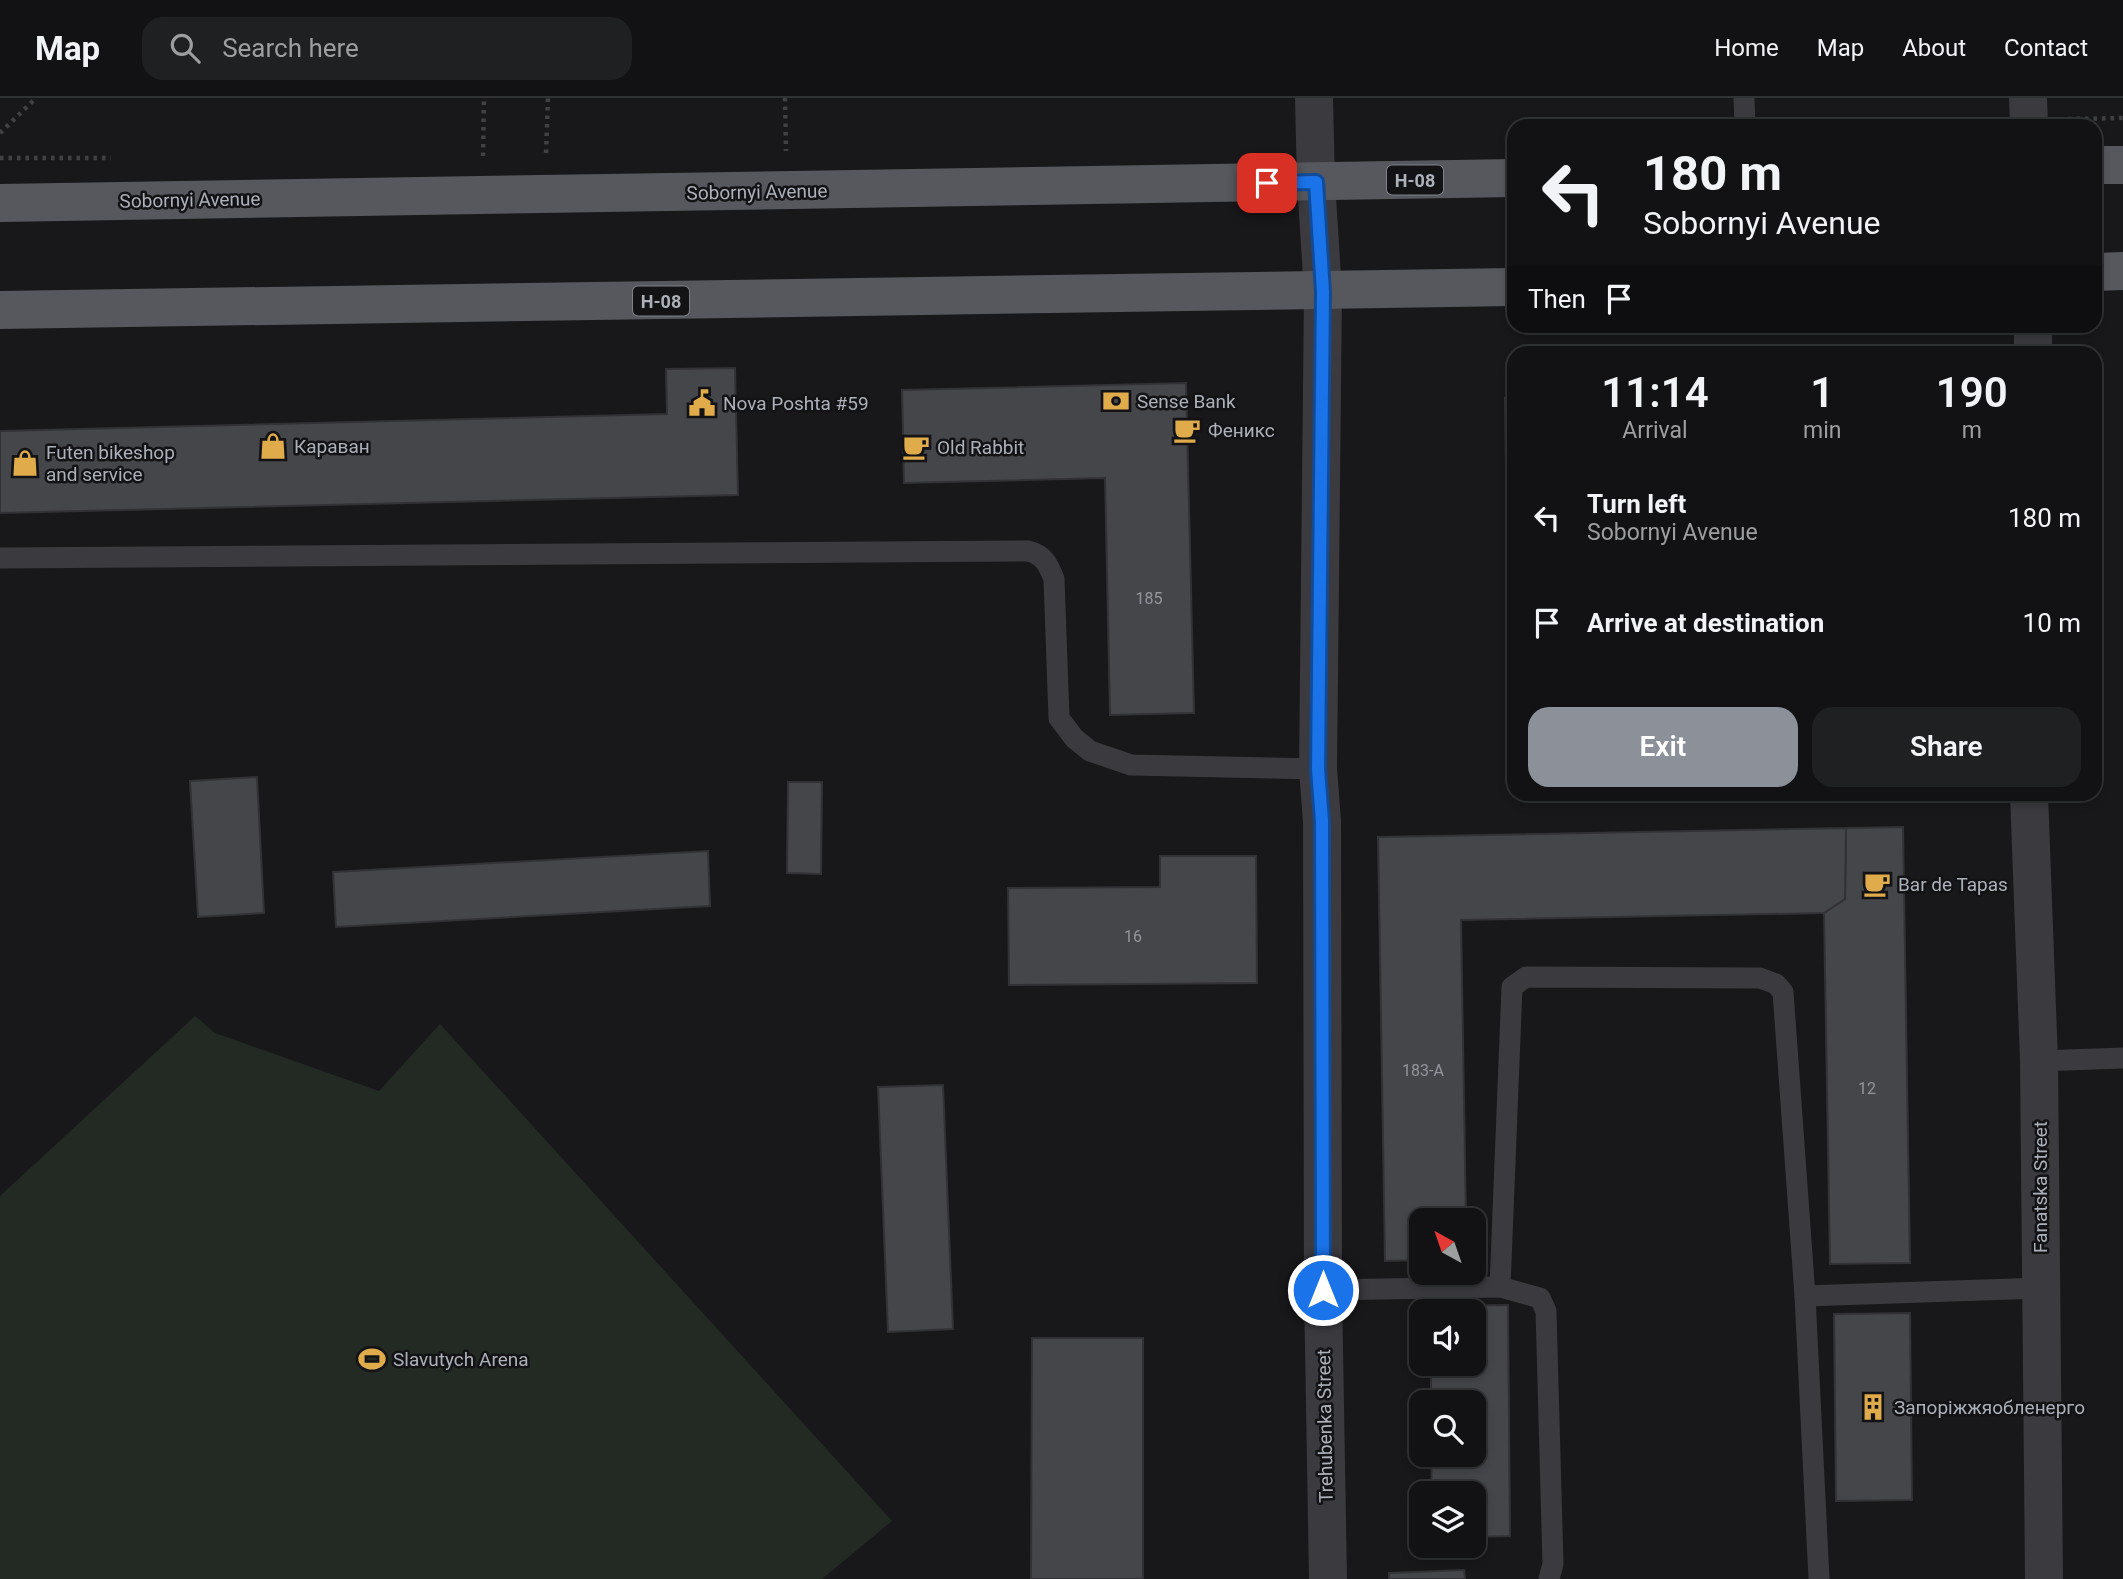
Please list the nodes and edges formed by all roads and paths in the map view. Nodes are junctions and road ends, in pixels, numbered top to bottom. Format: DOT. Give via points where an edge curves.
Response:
graph roads {
  1 [pos="36,98"];
  2 [pos="484,98"];
  3 [pos="548,98"];
  4 [pos="785,98"];
  5 [pos="1314,98"];
  6 [pos="1744,98"];
  7 [pos="2029,115"];
  8 [pos="2123,118"];
  9 [pos="1745,119"];
  10 [pos="1926,119"];
  11 [pos="0,133"];
  12 [pos="786,156"];
  13 [pos="483,157"];
  14 [pos="546,157"];
  15 [pos="2102,165"];
  16 [pos="2123,165"];
  17 [pos="1507,178"];
  18 [pos="1316,182"];
  19 [pos="0,203"];
  20 [pos="2123,271"];
  21 [pos="2102,272"];
  22 [pos="1507,287"];
  23 [pos="1323,292"];
  24 [pos="0,310"];
  25 [pos="0,558"];
  26 [pos="1318,769"];
  27 [pos="2029,801"];
  28 [pos="2123,1058"];
  29 [pos="2039,1061"];
  30 [pos="1500,1287"];
  31 [pos="2040,1288"];
  32 [pos="1323,1290"];
  33 [pos="1805,1296"];
  34 [pos="1328,1579"];
  35 [pos="1549,1579"];
  36 [pos="1819,1579"];
  37 [pos="2044,1579"];
  1 -- 11 [label="path"];
  2 -- 13 [label="path"];
  3 -- 14 [label="path"];
  4 -- 12 [label="path"];
  5 -- 18 [label="street, Trehubenka Street"];
  6 -- 9 [label="lane"];
  7 -- 8 [label="path"];
  7 -- 10 [label="path"];
  15 -- 16 [label="main road"];
  17 -- 18 [label="main road, Sobornyi Avenue / Н-08"];
  18 -- 19 [label="main road, Sobornyi Avenue / Н-08"];
  18 -- 23 [label="street, Trehubenka Street"];
  20 -- 21 [label="main road"];
  22 -- 23 [label="main road, Н-08"];
  23 -- 24 [label="main road, Н-08"];
  23 -- 26 [label="street, Trehubenka Street"];
  25 -- 26 [label="lane" via="1028,551 1039,554 1054,579 1059,718 1090,751 1131,765"];
  26 -- 32 [label="street, Trehubenka Street" via="1322,821"];
  27 -- 29 [label="street, Fanatska Street"];
  28 -- 29 [label="lane"];
  29 -- 31 [label="street, Fanatska Street"];
  30 -- 32 [label="lane"];
  30 -- 33 [label="lane" via="1512,987 1526,978 1760,978 1783,992"];
  30 -- 35 [label="lane" via="1540,1298 1546,1311 1553,1564"];
  31 -- 33 [label="lane"];
  31 -- 37 [label="street, Fanatska Street"];
  32 -- 34 [label="street, Trehubenka Street"];
  33 -- 36 [label="lane"];
}
